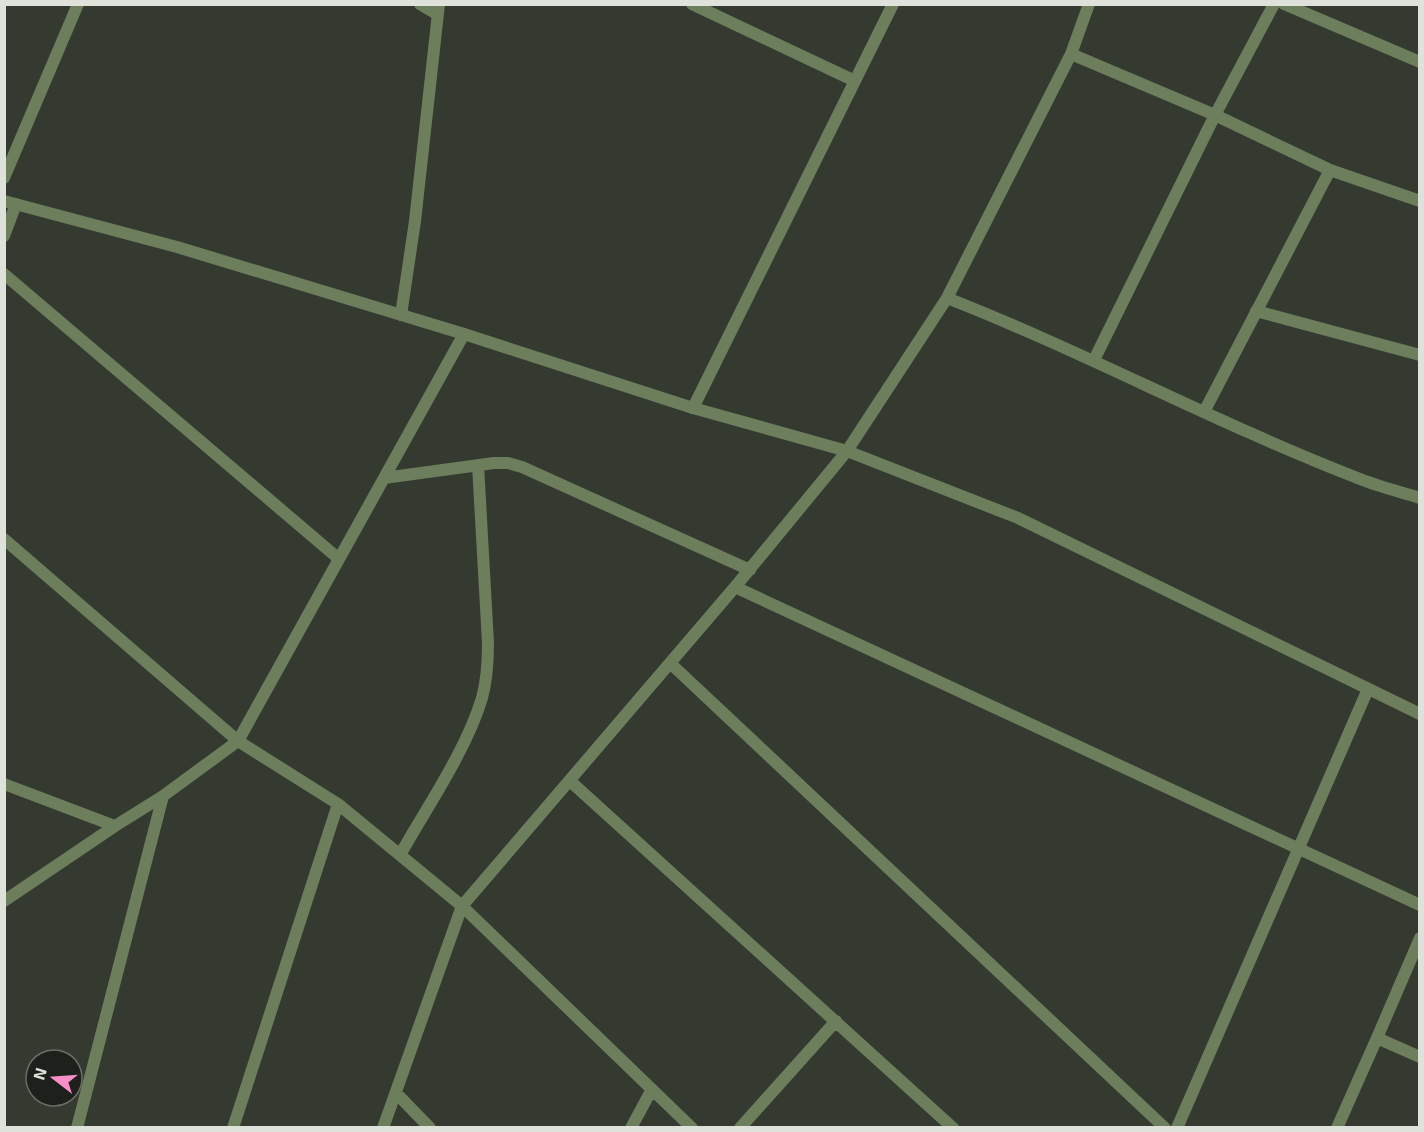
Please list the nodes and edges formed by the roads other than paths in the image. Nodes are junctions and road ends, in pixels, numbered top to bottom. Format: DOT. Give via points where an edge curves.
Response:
graph roads {
  1 [pos="78,4"];
  2 [pos="420,4"];
  3 [pos="692,4"];
  4 [pos="893,4"];
  5 [pos="1089,4"];
  6 [pos="1274,4"];
  7 [pos="1284,4"];
  8 [pos="438,9"];
  9 [pos="1071,54"];
  10 [pos="1419,62"];
  11 [pos="855,81"];
  12 [pos="1215,115"];
  13 [pos="1330,170"];
  14 [pos="4,178"];
  15 [pos="1419,201"];
  16 [pos="10,202"];
  17 [pos="4,236"];
  18 [pos="4,274"];
  19 [pos="947,298"];
  20 [pos="1256,311"];
  21 [pos="401,315"];
  22 [pos="464,334"];
  23 [pos="1419,355"];
  24 [pos="1094,360"];
  25 [pos="693,408"];
  26 [pos="1204,412"];
  27 [pos="847,451"];
  28 [pos="478,465"];
  29 [pos="384,478"];
  30 [pos="1419,498"];
  31 [pos="4,538"];
  32 [pos="339,559"];
  33 [pos="750,570"];
  34 [pos="735,587"];
  35 [pos="670,663"];
  36 [pos="1368,689"];
  37 [pos="1419,714"];
  38 [pos="238,741"];
  39 [pos="570,781"];
  40 [pos="4,784"];
  41 [pos="163,796"];
  42 [pos="338,804"];
  43 [pos="115,826"];
  44 [pos="1299,848"];
  45 [pos="400,855"];
  46 [pos="4,901"];
  47 [pos="1419,905"];
  48 [pos="462,906"];
  49 [pos="1419,938"];
  50 [pos="836,1021"];
  51 [pos="1377,1038"];
  52 [pos="1419,1057"];
  53 [pos="652,1089"];
  54 [pos="396,1094"];
  55 [pos="77,1128"];
  56 [pos="233,1128"];
  57 [pos="383,1128"];
  58 [pos="430,1128"];
  59 [pos="630,1128"];
  60 [pos="692,1128"];
  61 [pos="740,1128"];
  62 [pos="953,1128"];
  63 [pos="1165,1128"];
  64 [pos="1178,1128"];
  65 [pos="1338,1128"];
  1 -- 14 [label="street"];
  2 -- 8 [label="street"];
  3 -- 11 [label="street"];
  4 -- 11 [label="street"];
  5 -- 9 [label="street"];
  6 -- 12 [label="street"];
  7 -- 10 [label="street"];
  8 -- 21 [label="street"];
  9 -- 12 [label="street"];
  9 -- 19 [label="street"];
  11 -- 25 [label="street"];
  12 -- 13 [label="street"];
  12 -- 24 [label="street"];
  13 -- 15 [label="street"];
  13 -- 20 [label="street"];
  16 -- 17 [label="street"];
  16 -- 21 [label="street" via="177,247"];
  18 -- 32 [label="street"];
  19 -- 24 [label="street"];
  19 -- 27 [label="street"];
  20 -- 23 [label="street"];
  20 -- 26 [label="street"];
  21 -- 22 [label="street"];
  22 -- 25 [label="street"];
  22 -- 29 [label="street"];
  24 -- 26 [label="street"];
  25 -- 27 [label="street"];
  26 -- 30 [label="street" via="1356,478"];
  27 -- 33 [label="street"];
  27 -- 36 [label="street" via="1018,518"];
  28 -- 29 [label="street"];
  28 -- 33 [label="street" via="508,463 522,467"];
  28 -- 45 [label="street" via="488,672 469,729"];
  29 -- 32 [label="street"];
  31 -- 38 [label="street"];
  32 -- 38 [label="street"];
  33 -- 34 [label="street"];
  34 -- 35 [label="street"];
  34 -- 44 [label="street"];
  35 -- 39 [label="street"];
  35 -- 63 [label="street"];
  36 -- 37 [label="street"];
  36 -- 44 [label="street"];
  38 -- 41 [label="street"];
  38 -- 42 [label="street"];
  39 -- 48 [label="street"];
  39 -- 50 [label="street"];
  40 -- 43 [label="street"];
  41 -- 43 [label="street"];
  41 -- 55 [label="street"];
  42 -- 45 [label="street"];
  42 -- 56 [label="street"];
  43 -- 46 [label="street"];
  44 -- 47 [label="street"];
  44 -- 64 [label="street"];
  45 -- 48 [label="street"];
  48 -- 53 [label="street"];
  48 -- 54 [label="street"];
  49 -- 51 [label="street"];
  50 -- 61 [label="street"];
  50 -- 62 [label="street"];
  51 -- 52 [label="street"];
  51 -- 65 [label="street"];
  53 -- 59 [label="street"];
  53 -- 60 [label="street"];
  54 -- 57 [label="street"];
  54 -- 58 [label="street"];
}
